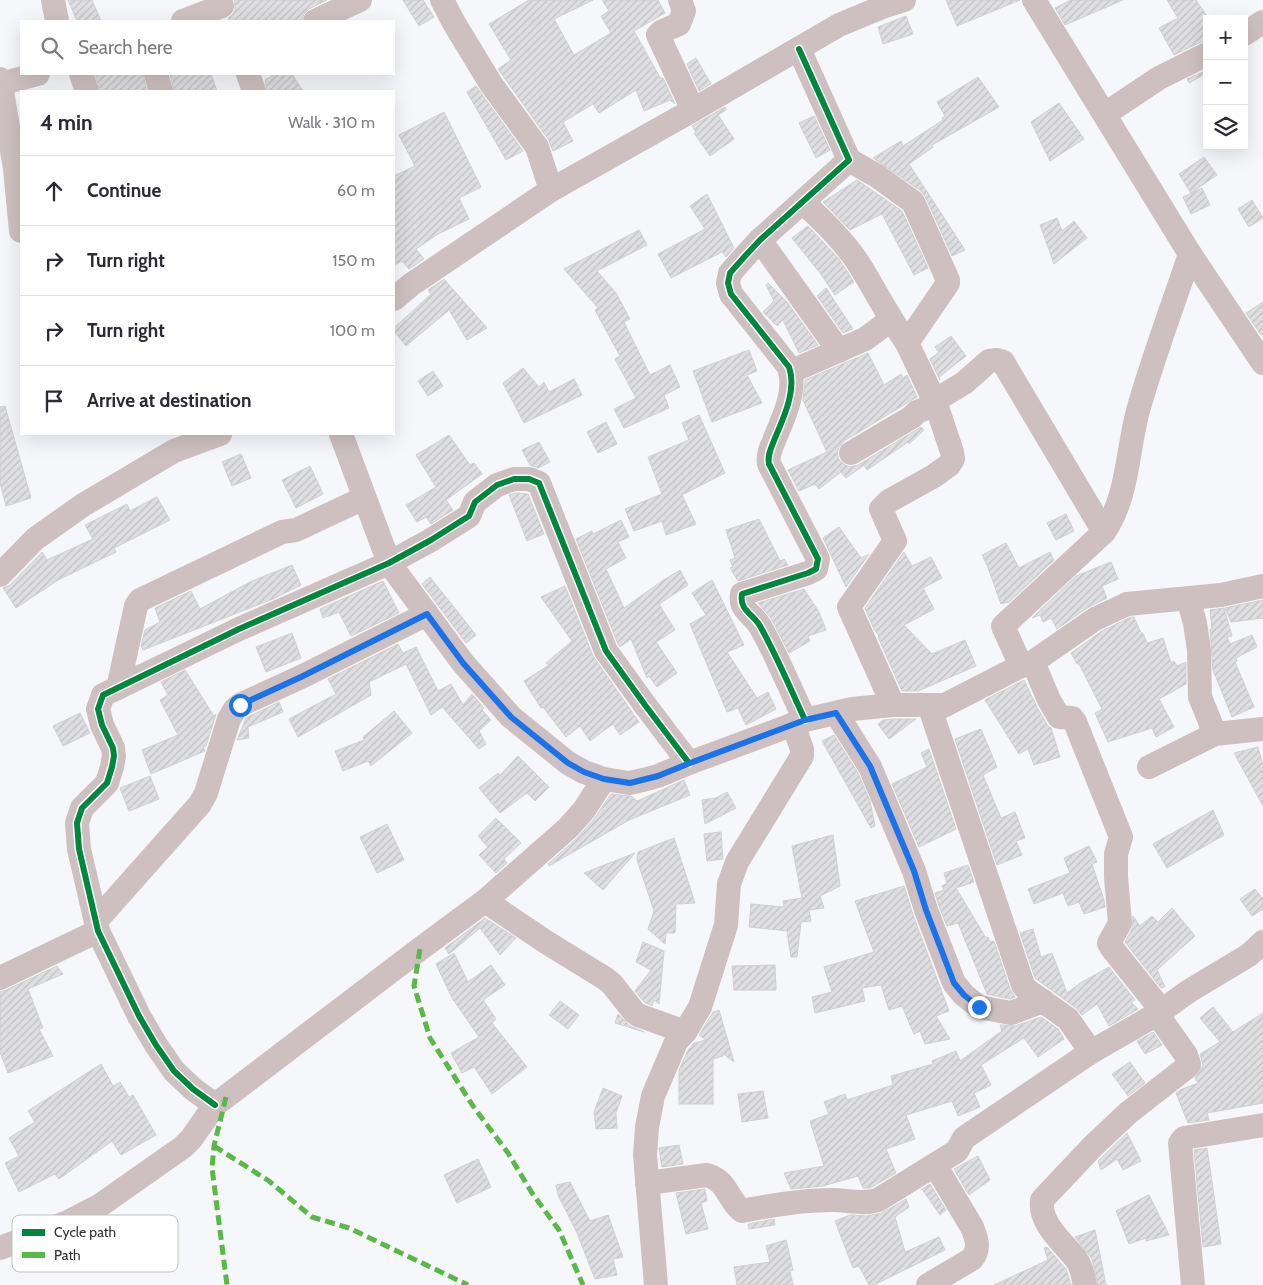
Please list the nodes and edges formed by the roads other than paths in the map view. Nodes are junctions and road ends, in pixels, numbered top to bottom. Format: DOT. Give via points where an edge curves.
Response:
graph roads {
  1 [pos="53,0"];
  2 [pos="360,0"];
  3 [pos="442,0"];
  4 [pos="680,0"];
  5 [pos="904,0"];
  6 [pos="1034,0"];
  7 [pos="223,9"];
  8 [pos="57,20"];
  9 [pos="186,20"];
  10 [pos="317,20"];
  11 [pos="1263,22"];
  12 [pos="1248,31"];
  13 [pos="798,49"];
  14 [pos="1203,56"];
  15 [pos="33,75"];
  16 [pos="81,75"];
  17 [pos="156,75"];
  18 [pos="248,75"];
  19 [pos="0,82"];
  20 [pos="87,90"];
  21 [pos="161,90"];
  22 [pos="254,90"];
  23 [pos="693,110"];
  24 [pos="1104,114"];
  25 [pos="849,160"];
  26 [pos="550,190"];
  27 [pos="804,202"];
  28 [pos="20,221"];
  29 [pos="760,240"];
  30 [pos="1190,254"];
  31 [pos="395,298"];
  32 [pos="891,320"];
  33 [pos="907,342"];
  34 [pos="839,351"];
  35 [pos="1263,363"];
  36 [pos="790,372"];
  37 [pos="935,402"];
  38 [pos="217,435"];
  39 [pos="341,435"];
  40 [pos="851,452"];
  41 [pos="364,498"];
  42 [pos="1104,532"];
  43 [pos="389,563"];
  44 [pos="0,576"];
  45 [pos="1263,586"];
  46 [pos="1188,598"];
  47 [pos="427,614"];
  48 [pos="1027,664"];
  49 [pos="118,688"];
  50 [pos="893,705"];
  51 [pos="945,705"];
  52 [pos="836,713"];
  53 [pos="799,722"];
  54 [pos="1215,734"];
  55 [pos="1261,734"];
  56 [pos="690,763"];
  57 [pos="1149,767"];
  58 [pos="604,779"];
  59 [pos="486,901"];
  60 [pos="97,926"];
  61 [pos="1263,942"];
  62 [pos="0,978"];
  63 [pos="1043,1001"];
  64 [pos="1159,1013"];
  65 [pos="685,1032"];
  66 [pos="1091,1052"];
  67 [pos="215,1106"];
  68 [pos="1263,1125"];
  69 [pos="935,1165"];
  70 [pos="647,1183"];
  71 [pos="82,1215"];
  72 [pos="12,1243"];
  73 [pos="0,1248"];
  74 [pos="656,1285"];
  75 [pos="928,1285"];
  76 [pos="1085,1285"];
  77 [pos="1193,1285"];
  1 -- 8 [label="street"];
  2 -- 10 [label="street"];
  3 -- 26 [label="street" via="491,84 537,147"];
  4 -- 23 [label="street" via="684,11 679,24 658,35"];
  5 -- 13 [label="street" via="839,26"];
  6 -- 24 [label="street"];
  7 -- 9 [label="street"];
  11 -- 12 [label="street"];
  13 -- 23 [label="street"];
  13 -- 25 [label="street"];
  14 -- 24 [label="street" via="1154,81"];
  15 -- 19 [label="street"];
  16 -- 20 [label="street"];
  17 -- 21 [label="street"];
  18 -- 22 [label="street"];
  19 -- 28 [label="street"];
  23 -- 26 [label="street"];
  24 -- 30 [label="street"];
  25 -- 27 [label="street"];
  25 -- 33 [label="street" via="913,202 948,280"];
  26 -- 31 [label="street"];
  27 -- 29 [label="street"];
  27 -- 32 [label="street" via="856,260"];
  29 -- 34 [label="street"];
  29 -- 36 [label="street" via="730,274 728,283 731,294"];
  30 -- 35 [label="street"];
  30 -- 42 [label="street" via="1139,408 1120,500 1114,518"];
  32 -- 33 [label="street"];
  32 -- 34 [label="street" via="865,339"];
  33 -- 37 [label="street"];
  34 -- 36 [label="street"];
  36 -- 53 [label="street" via="791,389 768,464 818,559 816,569 742,594 741,600 742,607 758,622 770,644"];
  37 -- 40 [label="street"];
  37 -- 42 [label="street" via="989,361 1002,362"];
  37 -- 50 [label="street" via="953,459 950,465 881,509 895,541 850,607"];
  38 -- 44 [label="street" via="174,451 83,504 35,539"];
  39 -- 41 [label="street"];
  41 -- 43 [label="street"];
  41 -- 49 [label="street" via="296,530 282,532 140,600"];
  42 -- 48 [label="street" via="1005,624 1004,628"];
  43 -- 47 [label="street"];
  43 -- 49 [label="street"];
  43 -- 56 [label="street" via="469,516 475,502 497,485 514,479 539,483 606,651"];
  45 -- 46 [label="street"];
  46 -- 48 [label="street" via="1127,604 1095,619"];
  46 -- 54 [label="street" via="1199,650 1200,698"];
  47 -- 58 [label="street" via="463,663 511,717 568,763"];
  47 -- 60 [label="street" via="235,709 229,718 200,804"];
  48 -- 51 [label="street"];
  48 -- 64 [label="street" via="1059,717 1072,718 1075,722 1120,834 1116,854 1120,923 1109,943"];
  49 -- 60 [label="street" via="102,696 98,709 113,748 109,776 103,788 82,808 77,823 79,849"];
  50 -- 51 [label="street"];
  50 -- 52 [label="street"];
  51 -- 63 [label="street" via="932,714 1023,985"];
  52 -- 53 [label="street"];
  52 -- 63 [label="street" via="870,766 914,871 954,983 979,1007 1011,1013"];
  53 -- 56 [label="street"];
  53 -- 65 [label="street" via="802,756 737,862 729,884 726,925 700,1007"];
  54 -- 55 [label="street"];
  54 -- 57 [label="street"];
  56 -- 58 [label="street" via="630,783"];
  58 -- 59 [label="street" via="568,828"];
  59 -- 65 [label="street" via="606,979 638,1016"];
  59 -- 67 [label="street"];
  60 -- 62 [label="street"];
  60 -- 67 [label="street" via="156,1045 174,1071"];
  61 -- 64 [label="street" via="1249,955"];
  63 -- 66 [label="street" via="1068,1019"];
  64 -- 66 [label="street"];
  64 -- 76 [label="street" via="1189,1064 1128,1113 1042,1200 1042,1214 1051,1230 1077,1260"];
  65 -- 70 [label="street" via="672,1050 653,1096 644,1155"];
  66 -- 69 [label="street" via="964,1138 957,1151"];
  67 -- 71 [label="street" via="183,1147 119,1193"];
  68 -- 77 [label="street" via="1184,1138 1180,1143"];
  69 -- 70 [label="street" via="868,1204 834,1200 794,1201 742,1211 722,1184 707,1175"];
  69 -- 75 [label="street" via="972,1227 978,1245 972,1259"];
  70 -- 74 [label="street"];
  72 -- 73 [label="street"];
}
